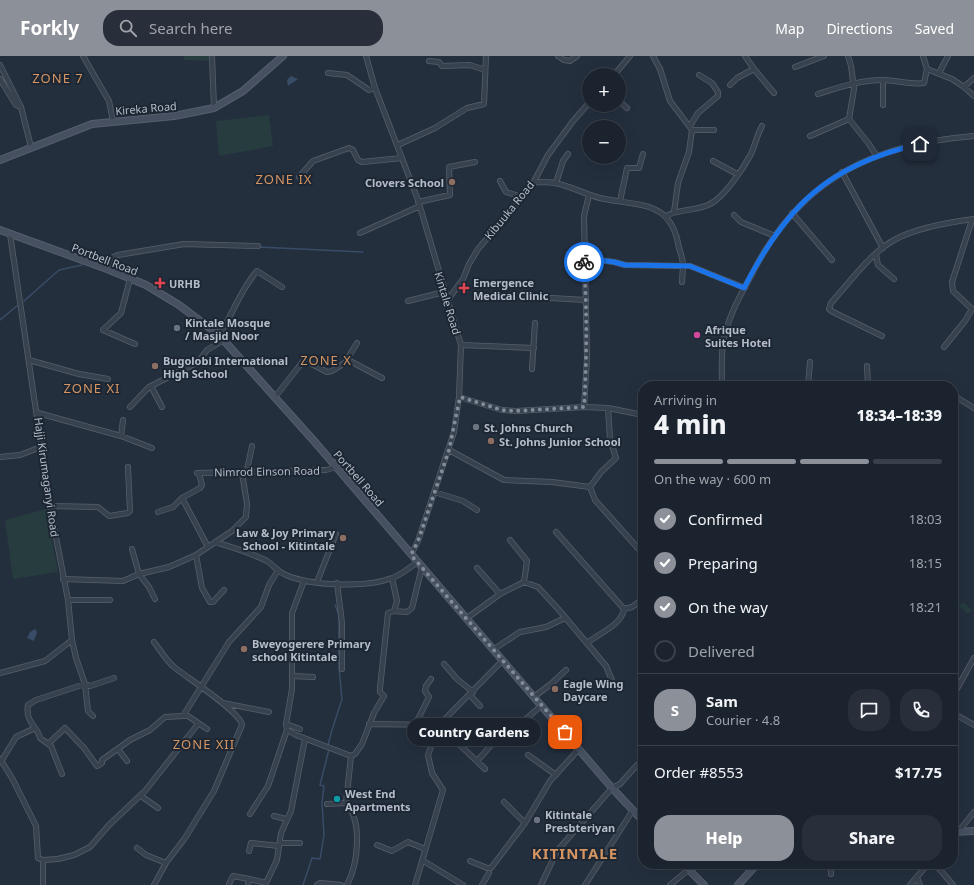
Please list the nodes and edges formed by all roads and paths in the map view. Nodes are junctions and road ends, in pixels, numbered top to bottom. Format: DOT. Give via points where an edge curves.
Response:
graph roads {
  1 [pos="83,56"];
  2 [pos="212,56"];
  3 [pos="283,56"];
  4 [pos="366,56"];
  5 [pos="486,56"];
  6 [pos="558,56"];
  7 [pos="577,56"];
  8 [pos="630,56"];
  9 [pos="653,56"];
  10 [pos="745,56"];
  11 [pos="824,56"];
  12 [pos="848,56"];
  13 [pos="923,56"];
  14 [pos="948,56"];
  15 [pos="429,61"];
  16 [pos="0,65"];
  17 [pos="795,67"];
  18 [pos="620,68"];
  19 [pos="754,69"];
  20 [pos="927,69"];
  21 [pos="485,70"];
  22 [pos="328,73"];
  23 [pos="939,73"];
  24 [pos="699,74"];
  25 [pos="974,78"];
  26 [pos="8,80"];
  27 [pos="883,80"];
  28 [pos="1,81"];
  29 [pos="854,82"];
  30 [pos="730,85"];
  31 [pos="964,86"];
  32 [pos="375,88"];
  33 [pos="774,93"];
  34 [pos="818,94"];
  35 [pos="974,96"];
  36 [pos="883,105"];
  37 [pos="21,107"];
  38 [pos="214,108"];
  39 [pos="582,111"];
  40 [pos="849,119"];
  41 [pos="113,121"];
  42 [pos="762,126"];
  43 [pos="691,128"];
  44 [pos="714,130"];
  45 [pos="810,136"];
  46 [pos="974,136"];
  47 [pos="398,145"];
  48 [pos="31,147"];
  49 [pos="568,154"];
  50 [pos="643,154"];
  51 [pos="876,155"];
  52 [pos="402,158"];
  53 [pos="0,160"];
  54 [pos="713,161"];
  55 [pos="475,162"];
  56 [pos="842,172"];
  57 [pos="737,174"];
  58 [pos="299,177"];
  59 [pos="500,181"];
  60 [pos="534,182"];
  61 [pos="556,183"];
  62 [pos="589,195"];
  63 [pos="522,197"];
  64 [pos="620,202"];
  65 [pos="419,204"];
  66 [pos="674,212"];
  67 [pos="792,213"];
  68 [pos="734,215"];
  69 [pos="666,216"];
  70 [pos="973,220"];
  71 [pos="0,230"];
  72 [pos="360,233"];
  73 [pos="10,234"];
  74 [pos="775,236"];
  75 [pos="258,246"];
  76 [pos="883,248"];
  77 [pos="876,255"];
  78 [pos="583,258"];
  79 [pos="832,260"];
  80 [pos="683,266"];
  81 [pos="107,269"];
  82 [pos="130,279"];
  83 [pos="894,279"];
  84 [pos="682,282"];
  85 [pos="282,287"];
  86 [pos="744,288"];
  87 [pos="444,292"];
  88 [pos="515,296"];
  89 [pos="586,300"];
  90 [pos="408,301"];
  91 [pos="447,301"];
  92 [pos="535,323"];
  93 [pos="219,335"];
  94 [pos="882,336"];
  95 [pos="224,340"];
  96 [pos="357,343"];
  97 [pos="135,344"];
  98 [pos="461,345"];
  99 [pos="944,347"];
  100 [pos="534,348"];
  101 [pos="29,360"];
  102 [pos="346,361"];
  103 [pos="810,362"];
  104 [pos="867,366"];
  105 [pos="532,369"];
  106 [pos="382,378"];
  107 [pos="108,380"];
  108 [pos="722,381"];
  109 [pos="808,381"];
  110 [pos="868,381"];
  111 [pos="151,386"];
  112 [pos="275,397"];
  113 [pos="460,397"];
  114 [pos="958,398"];
  115 [pos="130,407"];
  116 [pos="162,407"];
  117 [pos="584,407"];
  118 [pos="608,408"];
  119 [pos="974,408"];
  120 [pos="38,413"];
  121 [pos="638,414"];
  122 [pos="123,420"];
  123 [pos="121,436"];
  124 [pos="252,446"];
  125 [pos="41,447"];
  126 [pos="152,448"];
  127 [pos="449,450"];
  128 [pos="0,457"];
  129 [pos="128,467"];
  130 [pos="336,467"];
  131 [pos="242,473"];
  132 [pos="590,487"];
  133 [pos="434,492"];
  134 [pos="182,498"];
  135 [pos="50,506"];
  136 [pos="477,510"];
  137 [pos="158,512"];
  138 [pos="556,532"];
  139 [pos="336,534"];
  140 [pos="510,540"];
  141 [pos="215,542"];
  142 [pos="208,547"];
  143 [pos="638,548"];
  144 [pos="132,549"];
  145 [pos="196,555"];
  146 [pos="411,555"];
  147 [pos="420,564"];
  148 [pos="477,568"];
  149 [pos="277,572"];
  150 [pos="138,574"];
  151 [pos="392,578"];
  152 [pos="63,579"];
  153 [pos="304,580"];
  154 [pos="317,582"];
  155 [pos="524,582"];
  156 [pos="336,583"];
  157 [pos="224,590"];
  158 [pos="500,594"];
  159 [pos="155,599"];
  160 [pos="68,600"];
  161 [pos="110,600"];
  162 [pos="638,603"];
  163 [pos="624,609"];
  164 [pos="394,611"];
  165 [pos="467,618"];
  166 [pos="565,618"];
  167 [pos="72,640"];
  168 [pos="154,642"];
  169 [pos="587,643"];
  170 [pos="494,649"];
  171 [pos="974,658"];
  172 [pos="503,660"];
  173 [pos="444,664"];
  174 [pos="972,665"];
  175 [pos="342,670"];
  176 [pos="566,670"];
  177 [pos="0,673"];
  178 [pos="293,676"];
  179 [pos="313,677"];
  180 [pos="114,678"];
  181 [pos="431,679"];
  182 [pos="614,683"];
  183 [pos="85,684"];
  184 [pos="202,686"];
  185 [pos="958,688"];
  186 [pos="472,693"];
  187 [pos="535,696"];
  188 [pos="223,703"];
  189 [pos="542,705"];
  190 [pos="480,706"];
  191 [pos="269,712"];
  192 [pos="93,716"];
  193 [pos="183,716"];
  194 [pos="958,716"];
  195 [pos="198,724"];
  196 [pos="286,724"];
  197 [pos="369,724"];
  198 [pos="438,725"];
  199 [pos="974,725"];
  200 [pos="419,726"];
  201 [pos="35,728"];
  202 [pos="206,729"];
  203 [pos="300,729"];
  204 [pos="287,730"];
  205 [pos="305,739"];
  206 [pos="48,743"];
  207 [pos="118,749"];
  208 [pos="579,749"];
  209 [pos="351,756"];
  210 [pos="528,756"];
  211 [pos="1,760"];
  212 [pos="127,761"];
  213 [pos="477,762"];
  214 [pos="637,765"];
  215 [pos="485,769"];
  216 [pos="62,774"];
  217 [pos="556,775"];
  218 [pos="612,788"];
  219 [pos="141,796"];
  220 [pos="504,802"];
  221 [pos="346,803"];
  222 [pos="327,804"];
  223 [pos="158,808"];
  224 [pos="351,808"];
  225 [pos="368,808"];
  226 [pos="633,810"];
  227 [pos="974,812"];
  228 [pos="250,814"];
  229 [pos="274,816"];
  230 [pos="638,816"];
  231 [pos="286,820"];
  232 [pos="525,823"];
  233 [pos="958,830"];
  234 [pos="958,832"];
  235 [pos="974,832"];
  236 [pos="300,842"];
  237 [pos="279,844"];
  238 [pos="377,845"];
  239 [pos="137,848"];
  240 [pos="425,849"];
  241 [pos="249,852"];
  242 [pos="42,860"];
  243 [pos="422,860"];
  244 [pos="470,861"];
  245 [pos="166,863"];
  246 [pos="752,869"];
  247 [pos="830,869"];
  248 [pos="924,869"];
  249 [pos="939,869"];
  250 [pos="688,870"];
  251 [pos="489,873"];
  252 [pos="831,874"];
  253 [pos="917,878"];
  254 [pos="249,879"];
  255 [pos="229,884"];
  256 [pos="43,885"];
  257 [pos="154,885"];
  258 [pos="248,885"];
  259 [pos="317,885"];
  260 [pos="341,885"];
  261 [pos="347,885"];
  262 [pos="415,885"];
  263 [pos="463,885"];
  264 [pos="482,885"];
  265 [pos="542,885"];
  266 [pos="585,885"];
  267 [pos="670,885"];
  268 [pos="704,885"];
  269 [pos="738,885"];
  270 [pos="910,885"];
  271 [pos="920,885"];
  272 [pos="953,885"];
  1 -- 41 [label="street" via="109,101"];
  2 -- 38 [label="street"];
  3 -- 38 [label="main road, Kireka Road" via="243,91"];
  4 -- 32 [label="street, Kintale Road"];
  5 -- 21 [label="street"];
  6 -- 7 [label="street" via="570,61"];
  8 -- 18 [label="street"];
  9 -- 43 [label="street" via="670,101"];
  10 -- 19 [label="street"];
  11 -- 17 [label="street"];
  12 -- 29 [label="street"];
  13 -- 20 [label="street"];
  14 -- 23 [label="street"];
  15 -- 21 [label="street" via="439,62 442,66 470,64"];
  16 -- 26 [label="street"];
  19 -- 30 [label="street"];
  19 -- 33 [label="street"];
  20 -- 23 [label="street"];
  20 -- 27 [label="street" via="924,83"];
  21 -- 47 [label="street" via="484,104 467,108 435,128"];
  22 -- 32 [label="street" via="347,75 369,90"];
  23 -- 31 [label="street"];
  24 -- 43 [label="street" via="712,83 718,96 702,109"];
  25 -- 31 [label="street"];
  26 -- 28 [label="street"];
  26 -- 37 [label="street"];
  27 -- 29 [label="street"];
  27 -- 36 [label="street"];
  28 -- 37 [label="street" via="16,105"];
  29 -- 34 [label="street"];
  29 -- 40 [label="street"];
  31 -- 35 [label="street"];
  32 -- 47 [label="street, Kintale Road"];
  37 -- 48 [label="street"];
  38 -- 41 [label="main road, Kireka Road" via="174,116"];
  39 -- 60 [label="street, Kibuuka Road" via="548,155"];
  40 -- 45 [label="street"];
  40 -- 51 [label="street"];
  41 -- 48 [label="main road, Kireka Road" via="85,127"];
  42 -- 57 [label="street" via="751,154"];
  43 -- 44 [label="street"];
  43 -- 66 [label="street" via="689,152 676,191"];
  46 -- 51 [label="street" via="941,139"];
  47 -- 52 [label="street, Kintale Road"];
  48 -- 53 [label="main road, Kireka Road"];
  49 -- 61 [label="street"];
  50 -- 64 [label="street" via="639,168 627,168"];
  51 -- 56 [label="street"];
  52 -- 58 [label="street" via="362,162 349,148 313,161"];
  52 -- 65 [label="street, Kintale Road"];
  54 -- 57 [label="street"];
  55 -- 65 [label="street" via="449,167 450,195"];
  56 -- 67 [label="street"];
  56 -- 76 [label="street"];
  57 -- 66 [label="street" via="730,185 709,205"];
  59 -- 63 [label="street" via="506,192"];
  60 -- 61 [label="street"];
  60 -- 63 [label="street, Kibuuka Road"];
  61 -- 62 [label="street"];
  62 -- 64 [label="street"];
  62 -- 78 [label="street" via="584,216"];
  63 -- 91 [label="street, Kibuuka Road" via="478,249 463,279"];
  64 -- 69 [label="street" via="651,208"];
  65 -- 72 [label="street"];
  65 -- 87 [label="street, Kintale Road"];
  66 -- 69 [label="street"];
  67 -- 74 [label="street"];
  67 -- 79 [label="street"];
  68 -- 74 [label="street" via="741,222"];
  69 -- 80 [label="street" via="678,237"];
  70 -- 76 [label="street" via="907,234"];
  70 -- 99 [label="street" via="952,282 953,291 972,309"];
  71 -- 73 [label="main road, Portbell Road"];
  73 -- 81 [label="main road, Portbell Road"];
  73 -- 101 [label="street, Hajji Kirumaganyi Road"];
  74 -- 86 [label="street"];
  75 -- 81 [label="street" via="184,244 118,255 111,258"];
  76 -- 77 [label="street"];
  77 -- 83 [label="street" via="878,265"];
  77 -- 94 [label="street" via="829,306 833,312"];
  78 -- 80 [label="street" via="625,265"];
  78 -- 89 [label="street"];
  80 -- 84 [label="street"];
  80 -- 86 [label="street" via="690,266"];
  81 -- 82 [label="main road, Portbell Road"];
  82 -- 93 [label="main road, Portbell Road" via="146,285 179,305"];
  82 -- 97 [label="street" via="121,313 103,330"];
  85 -- 93 [label="street" via="257,271 247,282"];
  86 -- 108 [label="street" via="730,319 723,344"];
  87 -- 90 [label="street"];
  87 -- 91 [label="street, Kintale Road"];
  88 -- 89 [label="street"];
  89 -- 117 [label="street"];
  91 -- 98 [label="street, Kintale Road"];
  92 -- 100 [label="street"];
  93 -- 95 [label="main road, Portbell Road"];
  95 -- 111 [label="street" via="207,350 198,362"];
  95 -- 112 [label="main road, Portbell Road"];
  96 -- 102 [label="street"];
  98 -- 100 [label="street"];
  98 -- 113 [label="street, Kintale Road"];
  100 -- 105 [label="street"];
  101 -- 107 [label="street"];
  101 -- 120 [label="street, Hajji Kirumaganyi Road"];
  102 -- 106 [label="street" via="350,360"];
  102 -- 112 [label="street" via="331,372 327,372 304,360"];
  103 -- 109 [label="street"];
  104 -- 110 [label="street"];
  111 -- 115 [label="street"];
  111 -- 116 [label="street"];
  112 -- 130 [label="main road, Portbell Road"];
  113 -- 117 [label="street" via="502,410"];
  113 -- 127 [label="street, Kintale Road"];
  114 -- 119 [label="street"];
  117 -- 118 [label="street"];
  118 -- 121 [label="street"];
  118 -- 132 [label="street" via="610,438 616,458"];
  120 -- 123 [label="street"];
  120 -- 125 [label="street, Hajji Kirumaganyi Road"];
  122 -- 123 [label="street"];
  123 -- 126 [label="street"];
  124 -- 131 [label="street" via="247,470"];
  125 -- 128 [label="street" via="20,455"];
  125 -- 135 [label="street, Hajji Kirumaganyi Road"];
  127 -- 132 [label="street" via="504,480"];
  127 -- 133 [label="street, Kintale Road"];
  129 -- 135 [label="street" via="128,513 109,516 98,507"];
  130 -- 131 [label="street, Nimrod Einson Road" via="326,470"];
  130 -- 146 [label="main road, Portbell Road"];
  131 -- 134 [label="street, Nimrod Einson Road" via="198,473 202,485"];
  131 -- 141 [label="street" via="247,504 245,520"];
  132 -- 143 [label="street" via="595,500"];
  133 -- 136 [label="street" via="463,501"];
  133 -- 146 [label="street, Kintale Road"];
  134 -- 137 [label="street" via="173,507"];
  134 -- 142 [label="street"];
  135 -- 152 [label="street, Hajji Kirumaganyi Road"];
  138 -- 163 [label="street"];
  139 -- 154 [label="street"];
  140 -- 155 [label="street" via="527,560"];
  141 -- 142 [label="street"];
  141 -- 149 [label="street" via="265,560 274,566"];
  142 -- 145 [label="street"];
  144 -- 150 [label="street"];
  145 -- 150 [label="street" via="169,567"];
  145 -- 157 [label="street" via="202,588 210,602"];
  146 -- 147 [label="main road, Portbell Road"];
  147 -- 151 [label="street"];
  147 -- 164 [label="street" via="412,608 407,612"];
  147 -- 165 [label="main road, Portbell Road"];
  148 -- 158 [label="street"];
  149 -- 153 [label="street"];
  149 -- 184 [label="street" via="261,607 229,642"];
  150 -- 152 [label="street" via="123,580"];
  150 -- 159 [label="street"];
  151 -- 156 [label="street" via="366,583"];
  151 -- 164 [label="street" via="397,601"];
  152 -- 160 [label="street, Hajji Kirumaganyi Road"];
  153 -- 154 [label="street"];
  153 -- 178 [label="street" via="292,613"];
  154 -- 156 [label="street"];
  155 -- 158 [label="street"];
  155 -- 166 [label="street" via="538,587"];
  156 -- 175 [label="street" via="342,623"];
  158 -- 165 [label="street"];
  160 -- 161 [label="street"];
  160 -- 167 [label="street, Hajji Kirumaganyi Road"];
  162 -- 163 [label="street"];
  163 -- 169 [label="street" via="617,622"];
  164 -- 197 [label="street" via="388,613 384,664 381,670 380,692 384,696"];
  165 -- 170 [label="main road, Portbell Road"];
  166 -- 169 [label="street"];
  166 -- 170 [label="street" via="546,627 520,632"];
  167 -- 177 [label="street" via="45,661"];
  167 -- 183 [label="street, Hajji Kirumaganyi Road"];
  168 -- 184 [label="street" via="172,665"];
  169 -- 182 [label="street" via="609,670"];
  170 -- 172 [label="main road, Portbell Road"];
  171 -- 174 [label="street"];
  172 -- 186 [label="street"];
  172 -- 187 [label="main road, Portbell Road"];
  173 -- 186 [label="street"];
  174 -- 185 [label="street"];
  176 -- 187 [label="street"];
  178 -- 179 [label="street"];
  178 -- 196 [label="street"];
  180 -- 183 [label="street" via="90,686"];
  181 -- 200 [label="street" via="425,691 429,697 417,721"];
  183 -- 192 [label="street, Hajji Kirumaganyi Road" via="88,711"];
  183 -- 201 [label="street" via="28,705 27,714"];
  184 -- 188 [label="street"];
  184 -- 193 [label="street"];
  186 -- 190 [label="street"];
  186 -- 198 [label="street"];
  187 -- 189 [label="main road, Portbell Road"];
  188 -- 191 [label="street"];
  188 -- 245 [label="street" via="241,720 242,727 214,791"];
  189 -- 208 [label="main road, Portbell Road"];
  189 -- 213 [label="street" via="511,732 495,741"];
  193 -- 195 [label="street" via="188,716"];
  193 -- 207 [label="street" via="165,717 150,730"];
  194 -- 199 [label="street"];
  195 -- 202 [label="street"];
  195 -- 219 [label="street"];
  196 -- 203 [label="street"];
  196 -- 204 [label="street"];
  197 -- 200 [label="street"];
  197 -- 209 [label="street" via="362,744"];
  198 -- 200 [label="street"];
  198 -- 213 [label="street"];
  198 -- 240 [label="street" via="428,755 432,773 442,790"];
  201 -- 206 [label="street" via="40,738"];
  201 -- 211 [label="street" via="16,737"];
  204 -- 205 [label="street"];
  204 -- 228 [label="street" via="268,786"];
  205 -- 209 [label="street"];
  205 -- 231 [label="street" via="293,801"];
  206 -- 207 [label="street" via="65,728 98,766"];
  206 -- 216 [label="street"];
  207 -- 212 [label="street"];
  208 -- 217 [label="street"];
  208 -- 218 [label="main road, Portbell Road"];
  209 -- 221 [label="street"];
  210 -- 217 [label="street"];
  211 -- 242 [label="street" via="36,826 38,858"];
  213 -- 215 [label="street"];
  214 -- 218 [label="street" via="620,784"];
  217 -- 232 [label="street"];
  218 -- 226 [label="main road, Portbell Road"];
  218 -- 265 [label="street" via="557,851"];
  219 -- 223 [label="street"];
  219 -- 242 [label="street" via="86,849 68,856"];
  220 -- 232 [label="street"];
  221 -- 222 [label="street"];
  221 -- 224 [label="street"];
  224 -- 225 [label="street"];
  224 -- 261 [label="street" via="358,835 354,864"];
  226 -- 230 [label="main road, Portbell Road"];
  226 -- 266 [label="street"];
  227 -- 233 [label="street"];
  229 -- 231 [label="street"];
  231 -- 237 [label="street"];
  232 -- 244 [label="street" via="492,868"];
  234 -- 235 [label="main road"];
  236 -- 237 [label="street"];
  237 -- 241 [label="street" via="251,843"];
  237 -- 254 [label="street" via="277,860 266,883"];
  238 -- 240 [label="street" via="392,851 408,842"];
  239 -- 245 [label="street" via="146,855"];
  240 -- 243 [label="street"];
  242 -- 256 [label="street"];
  243 -- 262 [label="street"];
  243 -- 263 [label="street"];
  245 -- 257 [label="street"];
  246 -- 269 [label="main road"];
  247 -- 252 [label="street"];
  248 -- 253 [label="street"];
  249 -- 272 [label="street"];
  250 -- 267 [label="street"];
  250 -- 268 [label="main road"];
  251 -- 264 [label="street"];
  253 -- 270 [label="street"];
  253 -- 271 [label="street"];
  254 -- 255 [label="street" via="233,876"];
  254 -- 258 [label="street"];
  259 -- 260 [label="street"];
}
